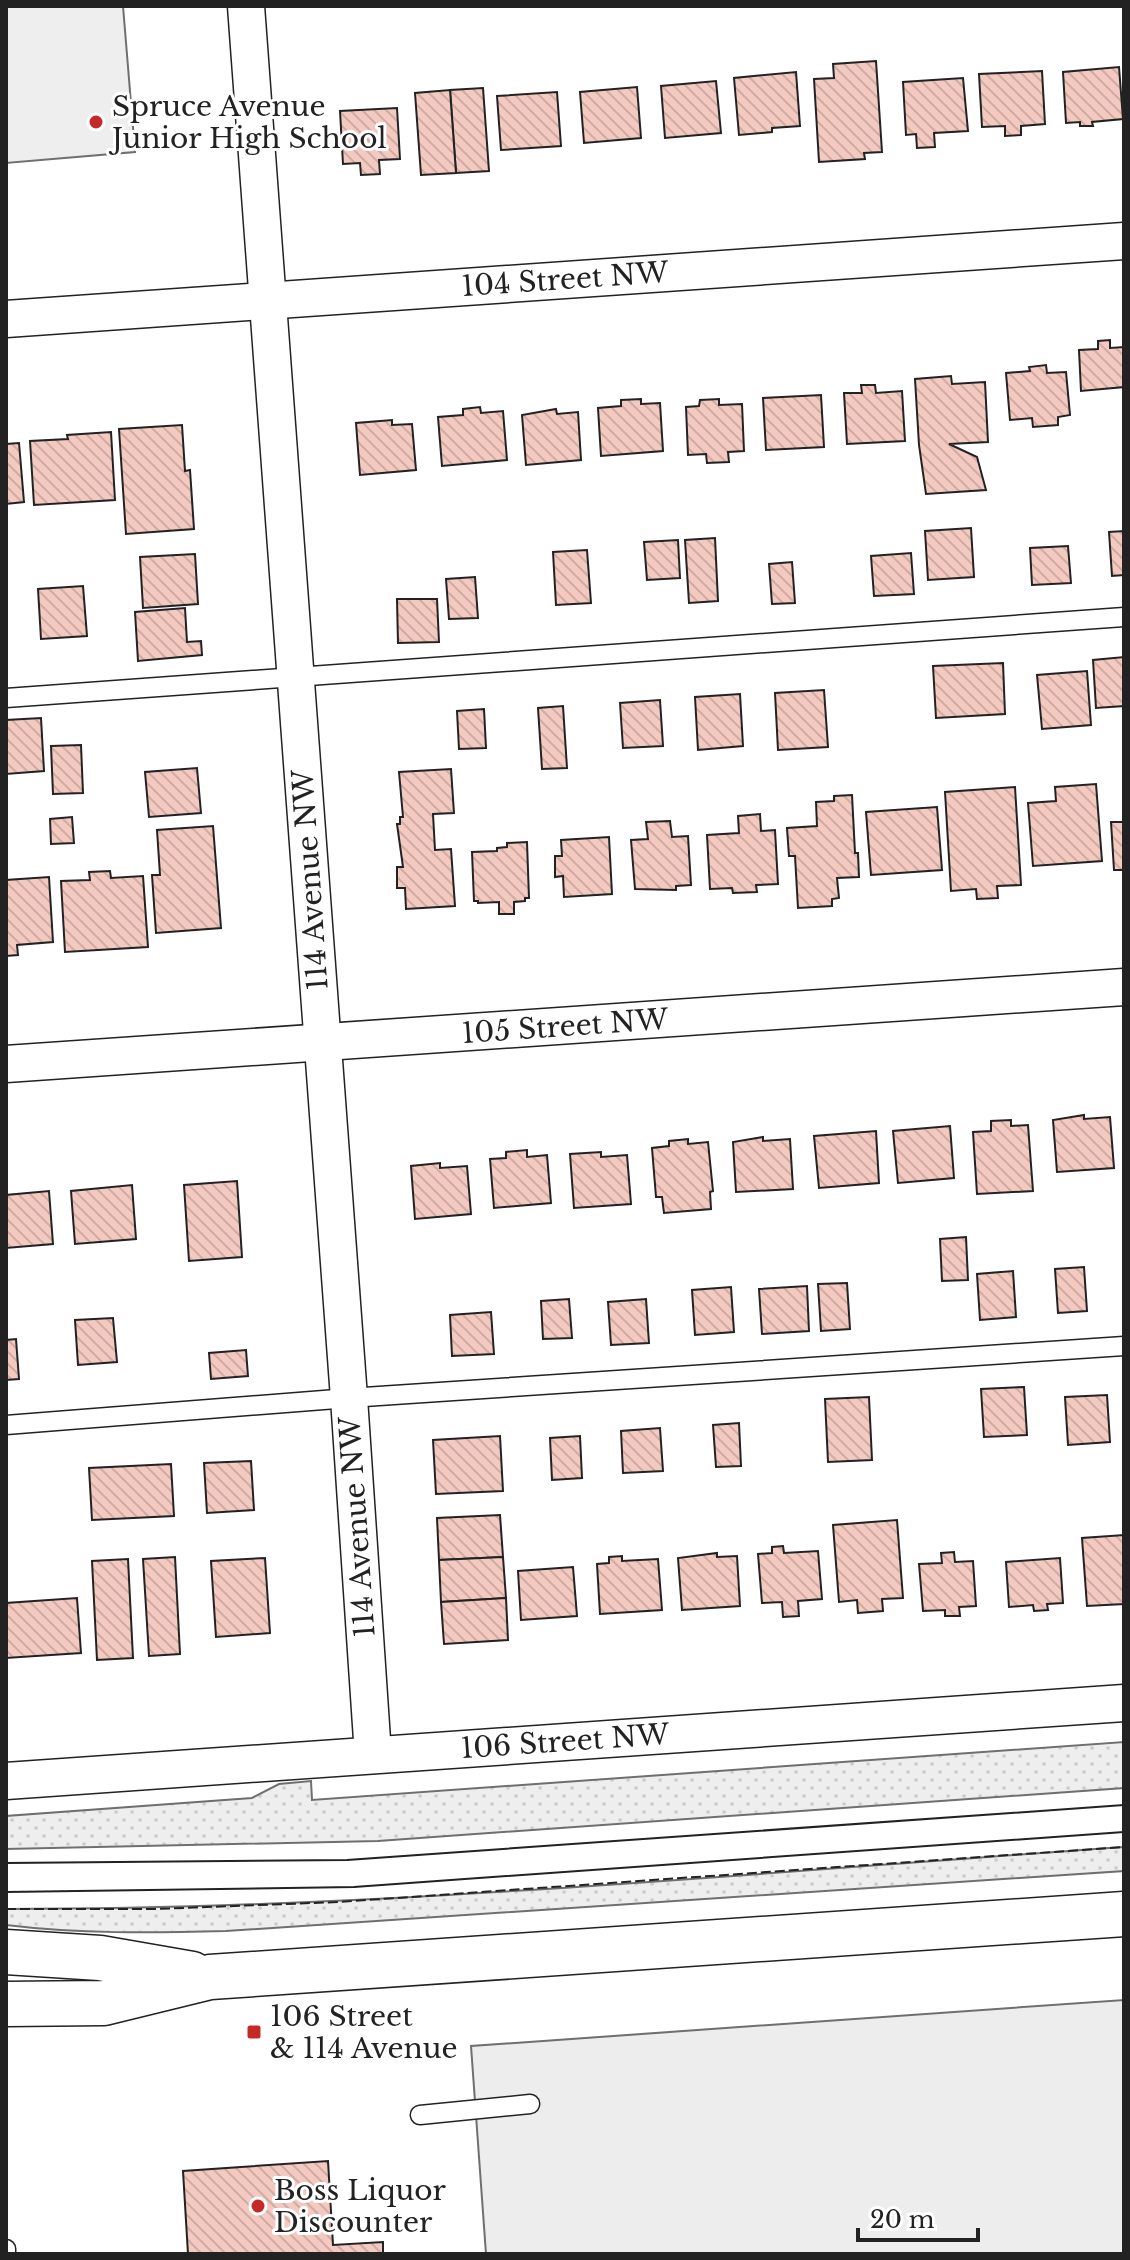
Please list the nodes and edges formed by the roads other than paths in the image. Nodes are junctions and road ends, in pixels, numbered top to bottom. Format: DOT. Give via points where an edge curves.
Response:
graph roads {
  1 [pos="246,6"];
  2 [pos="1124,241"];
  3 [pos="267,299"];
  4 [pos="6,319"];
  5 [pos="1124,617"];
  6 [pos="297,676"];
  7 [pos="6,698"];
  8 [pos="1124,987"];
  9 [pos="322,1043"];
  10 [pos="6,1064"];
  11 [pos="1124,1346"];
  12 [pos="349,1398"];
  13 [pos="6,1425"];
  14 [pos="1124,1703"];
  15 [pos="373,1755"];
  16 [pos="6,1781"];
  17 [pos="1124,1914"];
  18 [pos="6,1952"];
  19 [pos="210,1977"];
  20 [pos="6,2004"];
  21 [pos="530,2104"];
  22 [pos="420,2115"];
  1 -- 3 [label="street, 114 Avenue NW"];
  2 -- 3 [label="street, 104 Street NW"];
  3 -- 4 [label="street, 104 Street NW"];
  3 -- 6 [label="street, 114 Avenue NW"];
  5 -- 6 [label="lane"];
  6 -- 7 [label="lane"];
  6 -- 9 [label="street, 114 Avenue NW"];
  8 -- 9 [label="street, 105 Street NW"];
  9 -- 10 [label="street, 105 Street NW"];
  9 -- 12 [label="street, 114 Avenue NW"];
  11 -- 12 [label="lane"];
  12 -- 13 [label="lane"];
  12 -- 15 [label="street, 114 Avenue NW"];
  14 -- 15 [label="street, 106 Street NW"];
  15 -- 16 [label="street, 106 Street NW"];
  17 -- 19 [label="street"];
  18 -- 19 [label="street" via="100,1958"];
  19 -- 20 [label="street" via="104,2003"];
  21 -- 22 [label="lane"];
}
